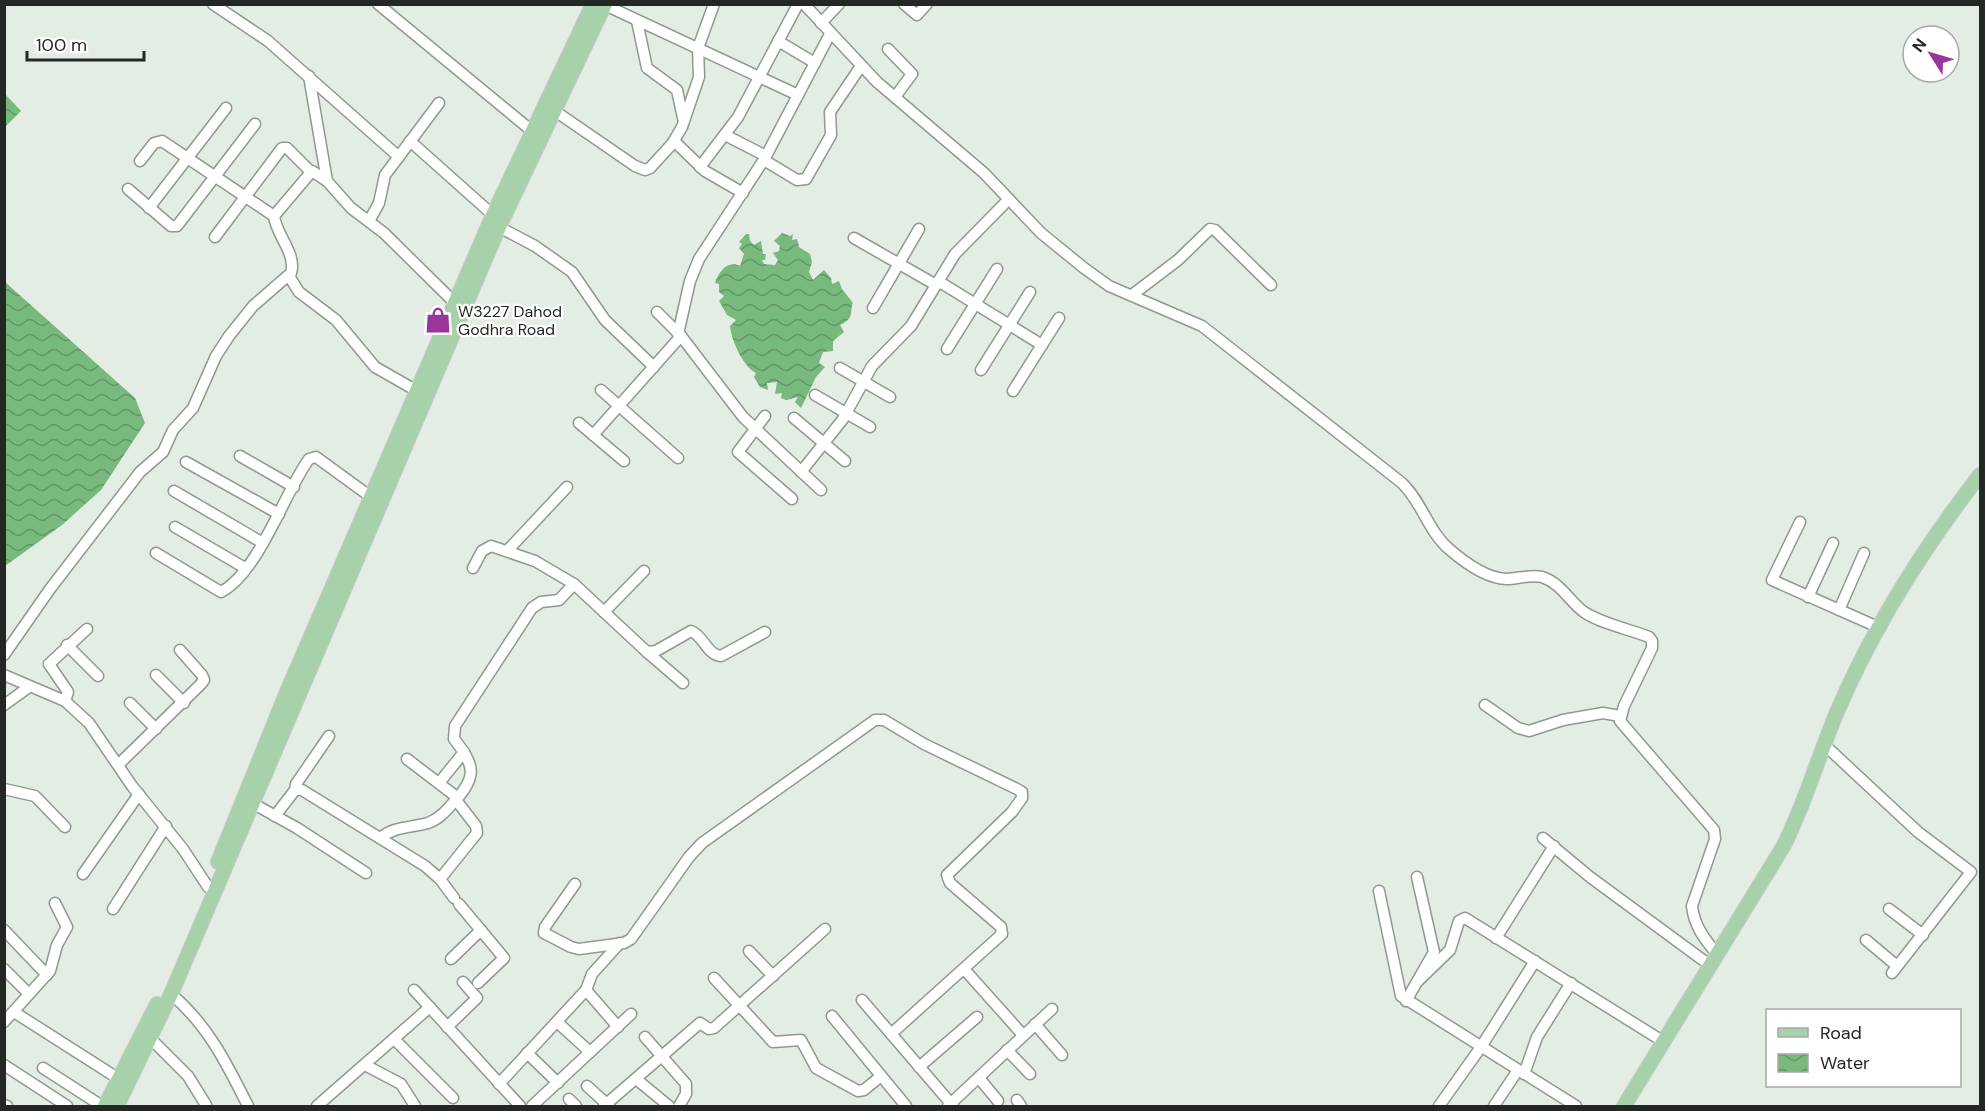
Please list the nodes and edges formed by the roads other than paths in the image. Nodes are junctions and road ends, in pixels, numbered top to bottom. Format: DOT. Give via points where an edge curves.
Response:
graph roads {
  1 [pos="213,4"];
  2 [pos="378,4"];
  3 [pos="798,4"];
  4 [pos="804,4"];
  5 [pos="839,4"];
  6 [pos="904,4"];
  7 [pos="927,4"];
  8 [pos="601,5"];
  9 [pos="716,6"];
  10 [pos="637,21"];
  11 [pos="821,23"];
  12 [pos="830,34"];
  13 [pos="778,41"];
  14 [pos="698,48"];
  15 [pos="888,50"];
  16 [pos="815,63"];
  17 [pos="861,66"];
  18 [pos="309,76"];
  19 [pos="759,77"];
  20 [pos="798,95"];
  21 [pos="895,97"];
  22 [pos="439,103"];
  23 [pos="226,108"];
  24 [pos="555,111"];
  25 [pos="683,121"];
  26 [pos="255,124"];
  27 [pos="532,131"];
  28 [pos="725,135"];
  29 [pos="410,141"];
  30 [pos="674,141"];
  31 [pos="399,156"];
  32 [pos="188,158"];
  33 [pos="765,158"];
  34 [pos="140,160"];
  35 [pos="700,167"];
  36 [pos="310,171"];
  37 [pos="216,177"];
  38 [pos="327,181"];
  39 [pos="128,189"];
  40 [pos="743,193"];
  41 [pos="244,196"];
  42 [pos="1009,200"];
  43 [pos="149,208"];
  44 [pos="274,216"];
  45 [pos="369,221"];
  46 [pos="496,221"];
  47 [pos="919,229"];
  48 [pos="215,237"];
  49 [pos="854,238"];
  50 [pos="900,263"];
  51 [pos="997,268"];
  52 [pos="289,276"];
  53 [pos="937,283"];
  54 [pos="1271,285"];
  55 [pos="1030,292"];
  56 [pos="1132,295"];
  57 [pos="455,303"];
  58 [pos="974,303"];
  59 [pos="873,308"];
  60 [pos="657,312"];
  61 [pos="1059,318"];
  62 [pos="1009,325"];
  63 [pos="679,335"];
  64 [pos="1042,345"];
  65 [pos="947,349"];
  66 [pos="654,368"];
  67 [pos="840,368"];
  68 [pos="981,370"];
  69 [pos="863,382"];
  70 [pos="601,390"];
  71 [pos="417,391"];
  72 [pos="1013,391"];
  73 [pos="815,395"];
  74 [pos="890,397"];
  75 [pos="619,406"];
  76 [pos="846,412"];
  77 [pos="765,416"];
  78 [pos="794,418"];
  79 [pos="579,423"];
  80 [pos="870,427"];
  81 [pos="754,430"];
  82 [pos="593,435"];
  83 [pos="824,444"];
  84 [pos="240,456"];
  85 [pos="678,458"];
  86 [pos="624,461"];
  87 [pos="845,461"];
  88 [pos="186,462"];
  89 [pos="801,472"];
  90 [pos="1980,475"];
  91 [pos="1980,485"];
  92 [pos="294,487"];
  93 [pos="567,487"];
  94 [pos="821,489"];
  95 [pos="174,491"];
  96 [pos="371,497"];
  97 [pos="792,500"];
  98 [pos="279,514"];
  99 [pos="1800,522"];
  100 [pos="175,527"];
  101 [pos="263,543"];
  102 [pos="1833,543"];
  103 [pos="507,551"];
  104 [pos="156,553"];
  105 [pos="1864,554"];
  106 [pos="245,568"];
  107 [pos="473,568"];
  108 [pos="644,571"];
  109 [pos="574,584"];
  110 [pos="1808,597"];
  111 [pos="1839,610"];
  112 [pos="604,612"];
  113 [pos="1880,628"];
  114 [pos="87,629"];
  115 [pos="765,632"];
  116 [pos="67,645"];
  117 [pos="180,650"];
  118 [pos="647,652"];
  119 [pos="4,655"];
  120 [pos="4,675"];
  121 [pos="156,675"];
  122 [pos="98,676"];
  123 [pos="683,683"];
  124 [pos="29,687"];
  125 [pos="65,700"];
  126 [pos="184,703"];
  127 [pos="130,704"];
  128 [pos="4,705"];
  129 [pos="1485,705"];
  130 [pos="1620,716"];
  131 [pos="156,729"];
  132 [pos="329,736"];
  133 [pos="1830,750"];
  134 [pos="464,752"];
  135 [pos="407,759"];
  136 [pos="118,765"];
  137 [pos="439,783"];
  138 [pos="4,789"];
  139 [pos="295,790"];
  140 [pos="139,794"];
  141 [pos="457,799"];
  142 [pos="252,803"];
  143 [pos="275,816"];
  144 [pos="166,826"];
  145 [pos="65,827"];
  146 [pos="380,838"];
  147 [pos="1543,838"];
  148 [pos="1554,846"];
  149 [pos="366,873"];
  150 [pos="83,874"];
  151 [pos="1417,877"];
  152 [pos="440,879"];
  153 [pos="575,884"];
  154 [pos="208,887"];
  155 [pos="1379,891"];
  156 [pos="55,903"];
  157 [pos="113,909"];
  158 [pos="1889,909"];
  159 [pos="825,929"];
  160 [pos="481,930"];
  161 [pos="1923,935"];
  162 [pos="7,937"];
  163 [pos="1496,938"];
  164 [pos="1866,940"];
  165 [pos="620,944"];
  166 [pos="748,951"];
  167 [pos="451,959"];
  168 [pos="1535,961"];
  169 [pos="1714,961"];
  170 [pos="4,969"];
  171 [pos="964,969"];
  172 [pos="47,975"];
  173 [pos="772,976"];
  174 [pos="714,978"];
  175 [pos="1418,981"];
  176 [pos="463,982"];
  177 [pos="478,983"];
  178 [pos="1571,983"];
  179 [pos="414,990"];
  180 [pos="586,990"];
  181 [pos="29,994"];
  182 [pos="171,994"];
  183 [pos="862,1000"];
  184 [pos="1406,1001"];
  185 [pos="739,1006"];
  186 [pos="430,1007"];
  187 [pos="1052,1009"];
  188 [pos="14,1012"];
  189 [pos="631,1014"];
  190 [pos="832,1016"];
  191 [pos="977,1017"];
  192 [pos="4,1022"];
  193 [pos="557,1022"];
  194 [pos="1035,1024"];
  195 [pos="447,1027"];
  196 [pos="618,1027"];
  197 [pos="891,1034"];
  198 [pos="1023,1035"];
  199 [pos="645,1037"];
  200 [pos="151,1039"];
  201 [pos="394,1039"];
  202 [pos="1664,1042"];
  203 [pos="1481,1047"];
  204 [pos="1008,1050"];
  205 [pos="591,1052"];
  206 [pos="527,1053"];
  207 [pos="1062,1055"];
  208 [pos="663,1056"];
  209 [pos="4,1065"];
  210 [pos="365,1065"];
  211 [pos="919,1067"];
  212 [pos="43,1068"];
  213 [pos="1521,1072"];
  214 [pos="1030,1074"];
  215 [pos="881,1076"];
  216 [pos="636,1078"];
  217 [pos="979,1078"];
  218 [pos="120,1079"];
  219 [pos="558,1083"];
  220 [pos="499,1084"];
  221 [pos="587,1086"];
  222 [pos="453,1098"];
  223 [pos="998,1101"];
  224 [pos="206,1105"];
  225 [pos="607,1106"];
  226 [pos="951,1106"];
  227 [pos="67,1107"];
  228 [pos="104,1107"];
  229 [pos="117,1107"];
  230 [pos="248,1107"];
  231 [pos="317,1107"];
  232 [pos="415,1107"];
  233 [pos="520,1107"];
  234 [pos="532,1107"];
  235 [pos="669,1107"];
  236 [pos="679,1107"];
  237 [pos="906,1107"];
  238 [pos="1439,1107"];
  239 [pos="1494,1107"];
  240 [pos="1576,1107"];
  241 [pos="1624,1107"];
  242 [pos="1629,1107"];
  1 -- 18 [label="street" via="268,41"];
  2 -- 27 [label="street"];
  3 -- 13 [label="street"];
  4 -- 11 [label="street"];
  5 -- 11 [label="street"];
  6 -- 7 [label="street" via="917,15"];
  8 -- 10 [label="street"];
  8 -- 24 [label="main road"];
  8 -- 27 [label="main road"];
  9 -- 14 [label="street"];
  10 -- 14 [label="street"];
  10 -- 25 [label="street" via="646,68 677,90"];
  11 -- 12 [label="street"];
  12 -- 16 [label="street"];
  12 -- 17 [label="street"];
  13 -- 16 [label="street"];
  13 -- 19 [label="street"];
  14 -- 19 [label="street"];
  14 -- 25 [label="street" via="699,77"];
  15 -- 21 [label="street" via="912,76"];
  16 -- 20 [label="street"];
  17 -- 21 [label="street"];
  17 -- 33 [label="street" via="830,112 831,135 806,178 797,180"];
  18 -- 31 [label="street"];
  18 -- 38 [label="street"];
  19 -- 20 [label="street"];
  19 -- 28 [label="street"];
  20 -- 33 [label="street"];
  21 -- 42 [label="street" via="984,173"];
  22 -- 29 [label="street"];
  23 -- 32 [label="street"];
  24 -- 30 [label="street" via="645,170"];
  24 -- 46 [label="main road"];
  25 -- 30 [label="street"];
  26 -- 37 [label="street"];
  27 -- 46 [label="main road"];
  28 -- 33 [label="street"];
  28 -- 35 [label="street"];
  29 -- 31 [label="street"];
  29 -- 46 [label="street"];
  30 -- 35 [label="street"];
  31 -- 45 [label="street" via="382,180 379,203"];
  32 -- 34 [label="street" via="158,140"];
  32 -- 37 [label="street"];
  32 -- 43 [label="street"];
  33 -- 40 [label="street"];
  35 -- 40 [label="street"];
  36 -- 38 [label="street"];
  36 -- 41 [label="street" via="287,148 282,148"];
  36 -- 44 [label="street"];
  37 -- 41 [label="street"];
  37 -- 43 [label="street" via="177,226 171,226"];
  38 -- 45 [label="street"];
  39 -- 43 [label="street"];
  40 -- 63 [label="street" via="695,268"];
  41 -- 44 [label="street"];
  41 -- 48 [label="street"];
  42 -- 53 [label="street" via="955,254"];
  42 -- 56 [label="street" via="1083,268 1109,286"];
  44 -- 52 [label="street" via="276,230 293,262"];
  45 -- 57 [label="street"];
  46 -- 57 [label="main road"];
  46 -- 66 [label="street" via="572,272 605,320"];
  46 -- 142 [label="main road"];
  47 -- 50 [label="street"];
  49 -- 50 [label="street"];
  50 -- 53 [label="street"];
  50 -- 59 [label="street"];
  51 -- 58 [label="street"];
  52 -- 71 [label="street" via="299,292 329,313 375,368"];
  52 -- 119 [label="street" via="253,306 229,336 193,408 173,430 163,452 140,472"];
  53 -- 58 [label="street"];
  53 -- 69 [label="street" via="911,326 876,361"];
  54 -- 56 [label="street" via="1210,229"];
  55 -- 62 [label="street"];
  56 -- 130 [label="street" via="1202,326 1402,483 1413,493 1436,536 1473,567 1503,579 1542,577 1587,613 1649,637 1652,648"];
  57 -- 71 [label="main road"];
  58 -- 62 [label="street"];
  58 -- 65 [label="street"];
  60 -- 63 [label="street"];
  61 -- 64 [label="street"];
  62 -- 64 [label="street"];
  62 -- 68 [label="street"];
  63 -- 66 [label="street"];
  63 -- 81 [label="street"];
  64 -- 72 [label="street"];
  66 -- 75 [label="street"];
  67 -- 69 [label="street"];
  69 -- 74 [label="street"];
  69 -- 76 [label="street"];
  70 -- 75 [label="street"];
  71 -- 96 [label="main road"];
  73 -- 76 [label="street"];
  75 -- 82 [label="street"];
  75 -- 85 [label="street"];
  76 -- 80 [label="street"];
  76 -- 83 [label="street"];
  77 -- 81 [label="street"];
  78 -- 83 [label="street"];
  79 -- 82 [label="street"];
  81 -- 89 [label="street"];
  81 -- 97 [label="street" via="738,452"];
  82 -- 86 [label="street"];
  83 -- 87 [label="street"];
  83 -- 89 [label="street"];
  84 -- 92 [label="street"];
  88 -- 98 [label="street"];
  89 -- 94 [label="street"];
  90 -- 113 [label="main road" via="1932,542"];
  91 -- 133 [label="main road" via="1938,541 1864,670"];
  92 -- 96 [label="street" via="309,459 316,457"];
  92 -- 98 [label="street"];
  93 -- 103 [label="street"];
  95 -- 101 [label="street"];
  96 -- 154 [label="main road"];
  98 -- 101 [label="street"];
  99 -- 110 [label="street" via="1772,580"];
  100 -- 106 [label="street"];
  101 -- 106 [label="street"];
  102 -- 110 [label="street"];
  103 -- 107 [label="street" via="486,548"];
  103 -- 109 [label="street" via="535,561"];
  104 -- 106 [label="street" via="219,591 224,591"];
  105 -- 111 [label="street"];
  108 -- 112 [label="street"];
  109 -- 112 [label="street"];
  109 -- 134 [label="street" via="559,600 541,602 532,608 455,726 454,738"];
  110 -- 111 [label="street"];
  111 -- 113 [label="street"];
  112 -- 118 [label="street"];
  113 -- 169 [label="main road" via="1837,714 1801,811"];
  114 -- 116 [label="street"];
  115 -- 118 [label="street" via="721,656 713,654 700,636 691,631 657,651"];
  116 -- 122 [label="street"];
  116 -- 125 [label="street" via="49,664 68,692"];
  117 -- 126 [label="street" via="204,680"];
  118 -- 123 [label="street"];
  120 -- 124 [label="street"];
  121 -- 126 [label="street"];
  124 -- 125 [label="street"];
  124 -- 128 [label="street"];
  125 -- 136 [label="street" via="89,723"];
  126 -- 131 [label="street"];
  127 -- 131 [label="street"];
  129 -- 130 [label="street" via="1518,728 1529,731 1603,713"];
  130 -- 169 [label="street" via="1622,726 1714,830 1715,839 1692,906 1693,917"];
  131 -- 136 [label="street"];
  132 -- 139 [label="street"];
  133 -- 161 [label="street" via="1918,832 1971,872"];
  133 -- 242 [label="main road" via="1810,808"];
  134 -- 137 [label="street"];
  134 -- 141 [label="street" via="471,776"];
  135 -- 137 [label="street"];
  136 -- 140 [label="street"];
  137 -- 141 [label="street"];
  138 -- 145 [label="street" via="35,796"];
  139 -- 143 [label="street"];
  139 -- 146 [label="street" via="302,790"];
  140 -- 144 [label="street"];
  140 -- 150 [label="street"];
  141 -- 146 [label="street" via="430,822 394,828"];
  141 -- 152 [label="street" via="477,833"];
  142 -- 143 [label="street"];
  142 -- 182 [label="main road"];
  143 -- 149 [label="street"];
  144 -- 154 [label="street"];
  144 -- 157 [label="street"];
  146 -- 152 [label="street"];
  147 -- 148 [label="street"];
  148 -- 163 [label="street"];
  148 -- 169 [label="street" via="1590,877"];
  151 -- 175 [label="street" via="1434,952"];
  152 -- 160 [label="street"];
  153 -- 165 [label="street" via="544,927 544,933 579,949"];
  154 -- 218 [label="main road" via="165,989"];
  155 -- 184 [label="street" via="1398,990"];
  156 -- 172 [label="street" via="68,927"];
  158 -- 161 [label="street"];
  159 -- 173 [label="street"];
  160 -- 167 [label="street"];
  160 -- 177 [label="street" via="504,958"];
  161 -- 164 [label="street" via="1894,970"];
  162 -- 172 [label="street"];
  163 -- 168 [label="street"];
  163 -- 175 [label="street" via="1461,919 1450,950"];
  165 -- 171 [label="street" via="637,934 702,843 880,719 1022,792 1012,812 947,875 950,883 1003,931"];
  165 -- 180 [label="street" via="592,974"];
  166 -- 173 [label="street"];
  168 -- 178 [label="street"];
  168 -- 203 [label="street"];
  169 -- 202 [label="main road"];
  170 -- 181 [label="street"];
  171 -- 197 [label="street"];
  171 -- 198 [label="street"];
  172 -- 181 [label="street"];
  173 -- 185 [label="street"];
  174 -- 185 [label="street"];
  175 -- 184 [label="street"];
  176 -- 195 [label="street" via="477,998"];
  178 -- 202 [label="street"];
  178 -- 213 [label="street" via="1537,1037"];
  179 -- 186 [label="street"];
  180 -- 193 [label="street"];
  180 -- 196 [label="street"];
  181 -- 188 [label="street"];
  182 -- 200 [label="main road"];
  182 -- 230 [label="street" via="202,1024 218,1047"];
  183 -- 197 [label="street"];
  184 -- 203 [label="street"];
  185 -- 208 [label="street" via="712,1029 700,1023"];
  185 -- 215 [label="street" via="773,1042 801,1040 816,1068 858,1091"];
  186 -- 195 [label="street"];
  186 -- 201 [label="street"];
  187 -- 194 [label="street"];
  188 -- 192 [label="street"];
  188 -- 218 [label="street"];
  189 -- 196 [label="street"];
  190 -- 215 [label="street"];
  191 -- 211 [label="street"];
  193 -- 205 [label="street"];
  193 -- 206 [label="street"];
  194 -- 198 [label="street"];
  194 -- 207 [label="street"];
  195 -- 220 [label="street"];
  196 -- 205 [label="street"];
  197 -- 211 [label="street"];
  198 -- 204 [label="street"];
  199 -- 208 [label="street"];
  200 -- 224 [label="street" via="188,1076"];
  200 -- 229 [label="main road"];
  201 -- 210 [label="street"];
  201 -- 222 [label="street"];
  202 -- 241 [label="main road"];
  203 -- 213 [label="street"];
  203 -- 238 [label="street"];
  204 -- 214 [label="street"];
  204 -- 217 [label="street"];
  205 -- 219 [label="street"];
  206 -- 219 [label="street"];
  206 -- 220 [label="street"];
  208 -- 216 [label="street"];
  208 -- 236 [label="street" via="687,1088"];
  209 -- 227 [label="street"];
  210 -- 231 [label="street"];
  210 -- 232 [label="street" via="401,1084"];
  211 -- 226 [label="street"];
  212 -- 228 [label="street"];
  213 -- 239 [label="street"];
  213 -- 240 [label="street"];
  215 -- 237 [label="street"];
  216 -- 225 [label="street"];
  216 -- 235 [label="street"];
  217 -- 223 [label="street"];
  217 -- 226 [label="street"];
  218 -- 228 [label="main road"];
  219 -- 234 [label="street"];
  220 -- 233 [label="street"];
  221 -- 225 [label="street"];
}
